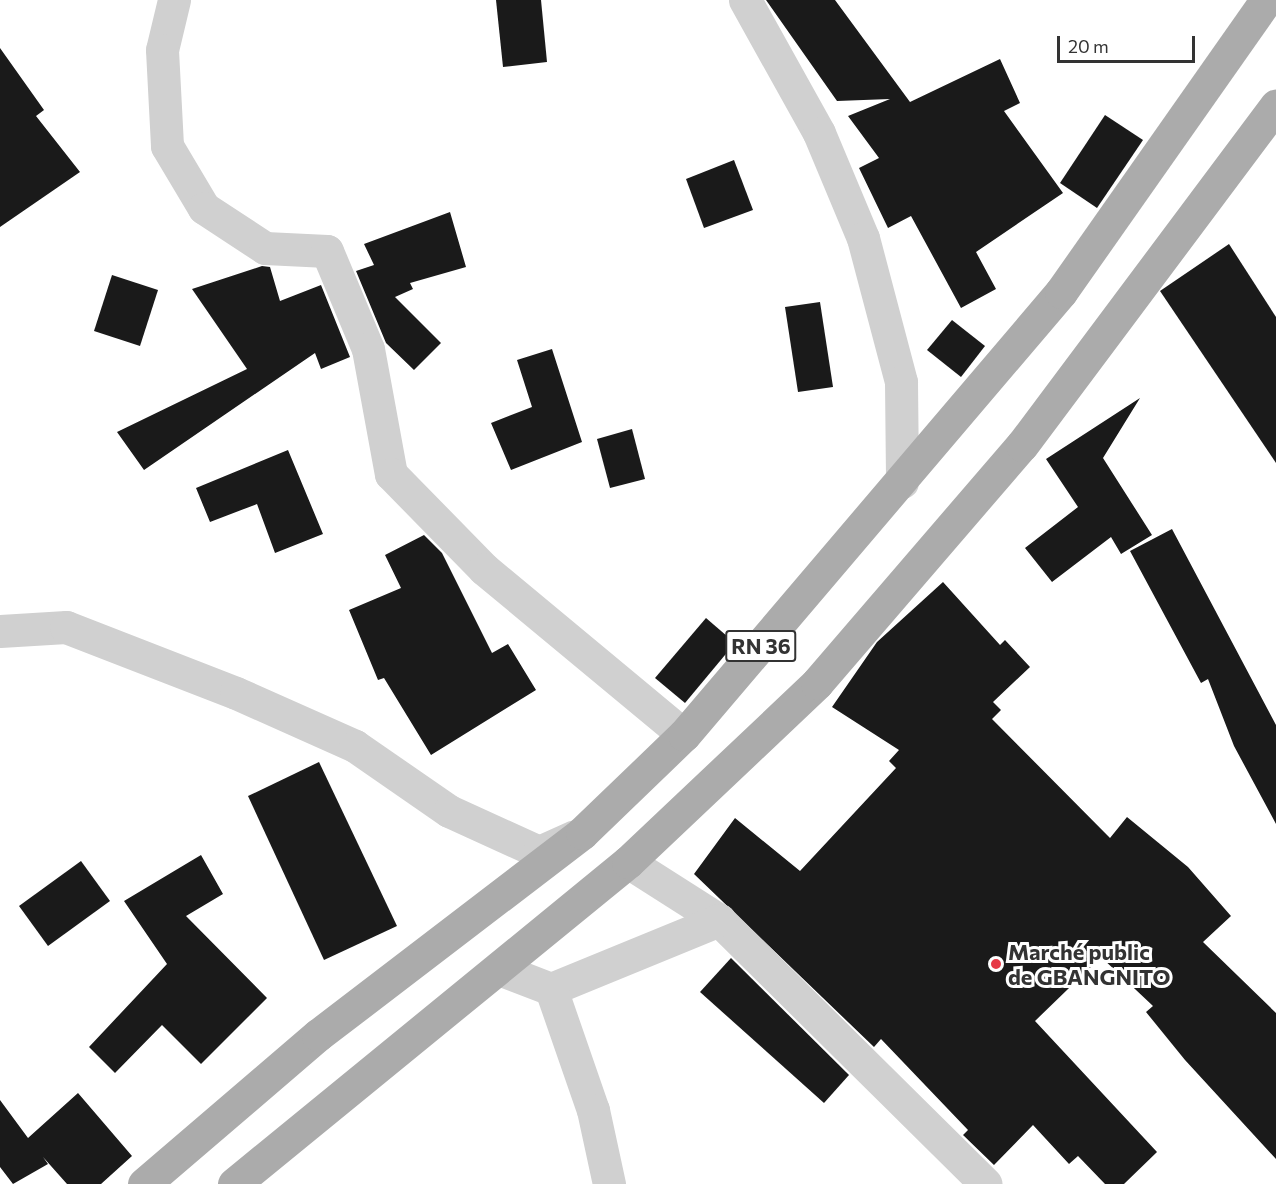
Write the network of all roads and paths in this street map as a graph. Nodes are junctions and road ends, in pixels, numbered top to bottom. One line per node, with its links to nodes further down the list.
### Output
1 (174, 0): 7 (street)
2 (745, 0): 5 (street)
3 (1266, 0): 5 (main road, RN 36)
4 (1276, 105): 9 (main road, RN 36)
5 (902, 482): 7 (main road, RN 36)
6 (0, 632): 8 (street)
7 (684, 735): 8 (main road, RN 36)
8 (582, 833): 13 (main road, RN 36)
9 (628, 862): 10 (street); 11 (main road, RN 36)
10 (719, 920): 12 (street); 16 (street)
11 (499, 969): 12 (street); 14 (main road, RN 36)
12 (551, 989): 15 (street)
13 (144, 1184)
14 (234, 1184)
15 (609, 1184)
16 (986, 1184)

